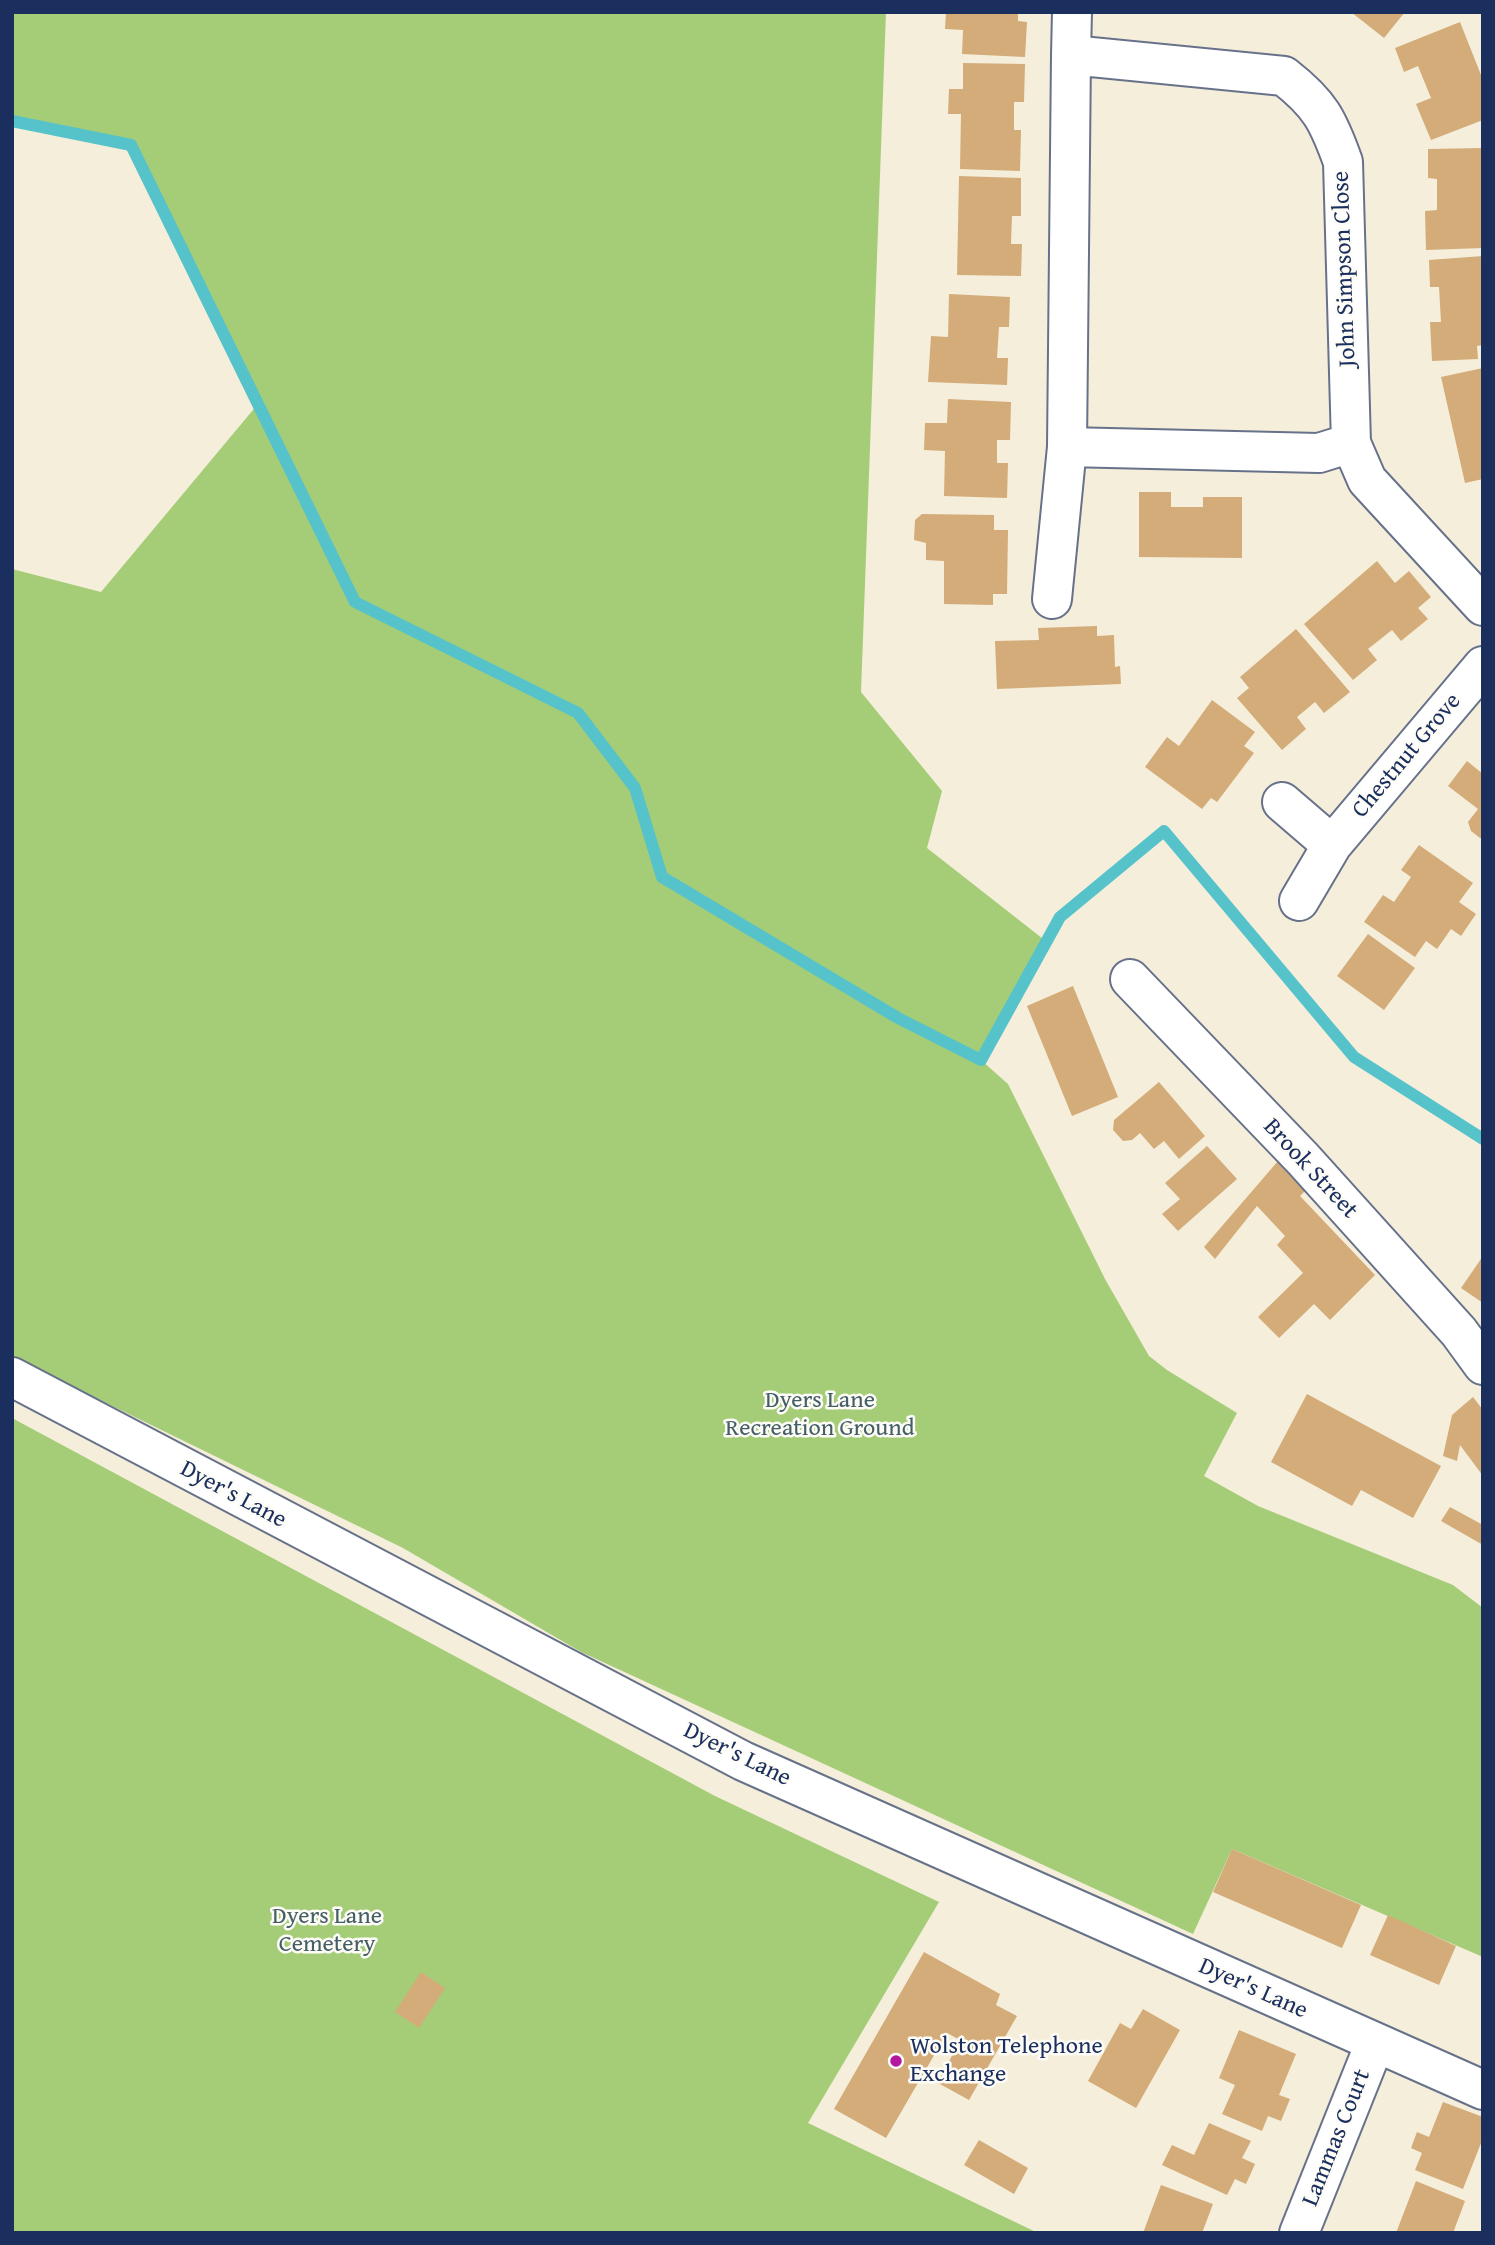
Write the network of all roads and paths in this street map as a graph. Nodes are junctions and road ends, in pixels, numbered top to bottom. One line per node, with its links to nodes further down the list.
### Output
1 (1072, 12): 2 (street)
2 (1071, 55): 3 (street, John Simpson Close); 4 (street)
3 (1351, 443): 4 (street); 6 (street, John Simpson Close)
4 (1067, 447): 5 (street)
5 (1052, 599)
6 (1483, 606)
7 (1483, 666): 9 (street, Chestnut Grove)
8 (1282, 802): 9 (street)
9 (1332, 845): 10 (street, Chestnut Grove)
10 (1299, 901)
11 (1130, 979): 12 (street, Brook Street)
12 (1483, 1365)
13 (12, 1377): 14 (street, Dyer's Lane)
14 (1375, 2043): 15 (street, Dyer's Lane); 16 (street, Lammas Court)
15 (1483, 2090)
16 (1299, 2233)

